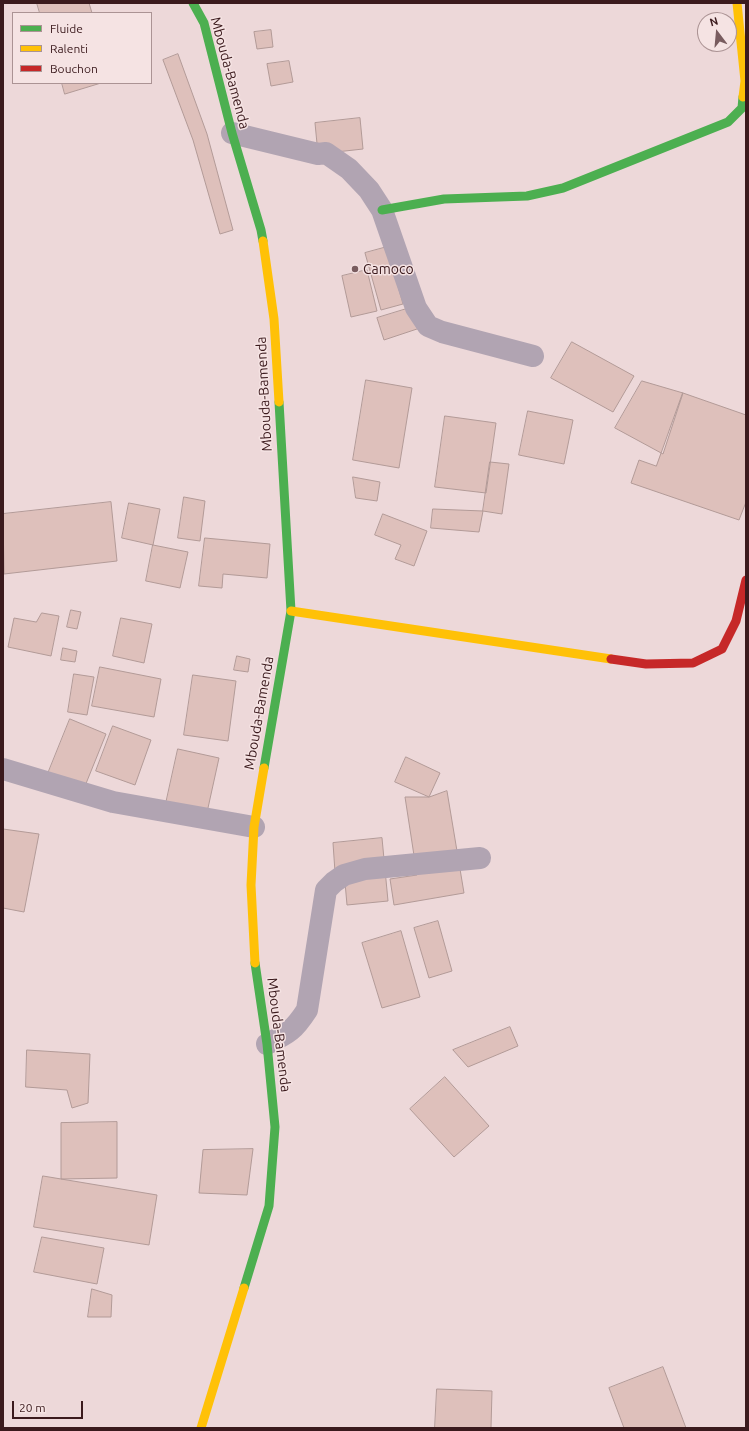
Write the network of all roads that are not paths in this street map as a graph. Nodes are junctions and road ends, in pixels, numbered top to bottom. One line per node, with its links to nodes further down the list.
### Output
1 (193, 3): 3 (main road, Mbouda-Bamenda)
2 (737, 3): 4 (main road)
3 (232, 133): 4 (street); 7 (main road, Mbouda-Bamenda)
4 (382, 210): 5 (street)
5 (533, 356)
6 (746, 580): 7 (main road)
7 (291, 611): 9 (main road, Mbouda-Bamenda)
8 (3, 769): 9 (street)
9 (254, 827): 11 (main road, Mbouda-Bamenda)
10 (480, 858): 11 (street)
11 (267, 1044): 12 (main road, Mbouda-Bamenda)
12 (201, 1428)

